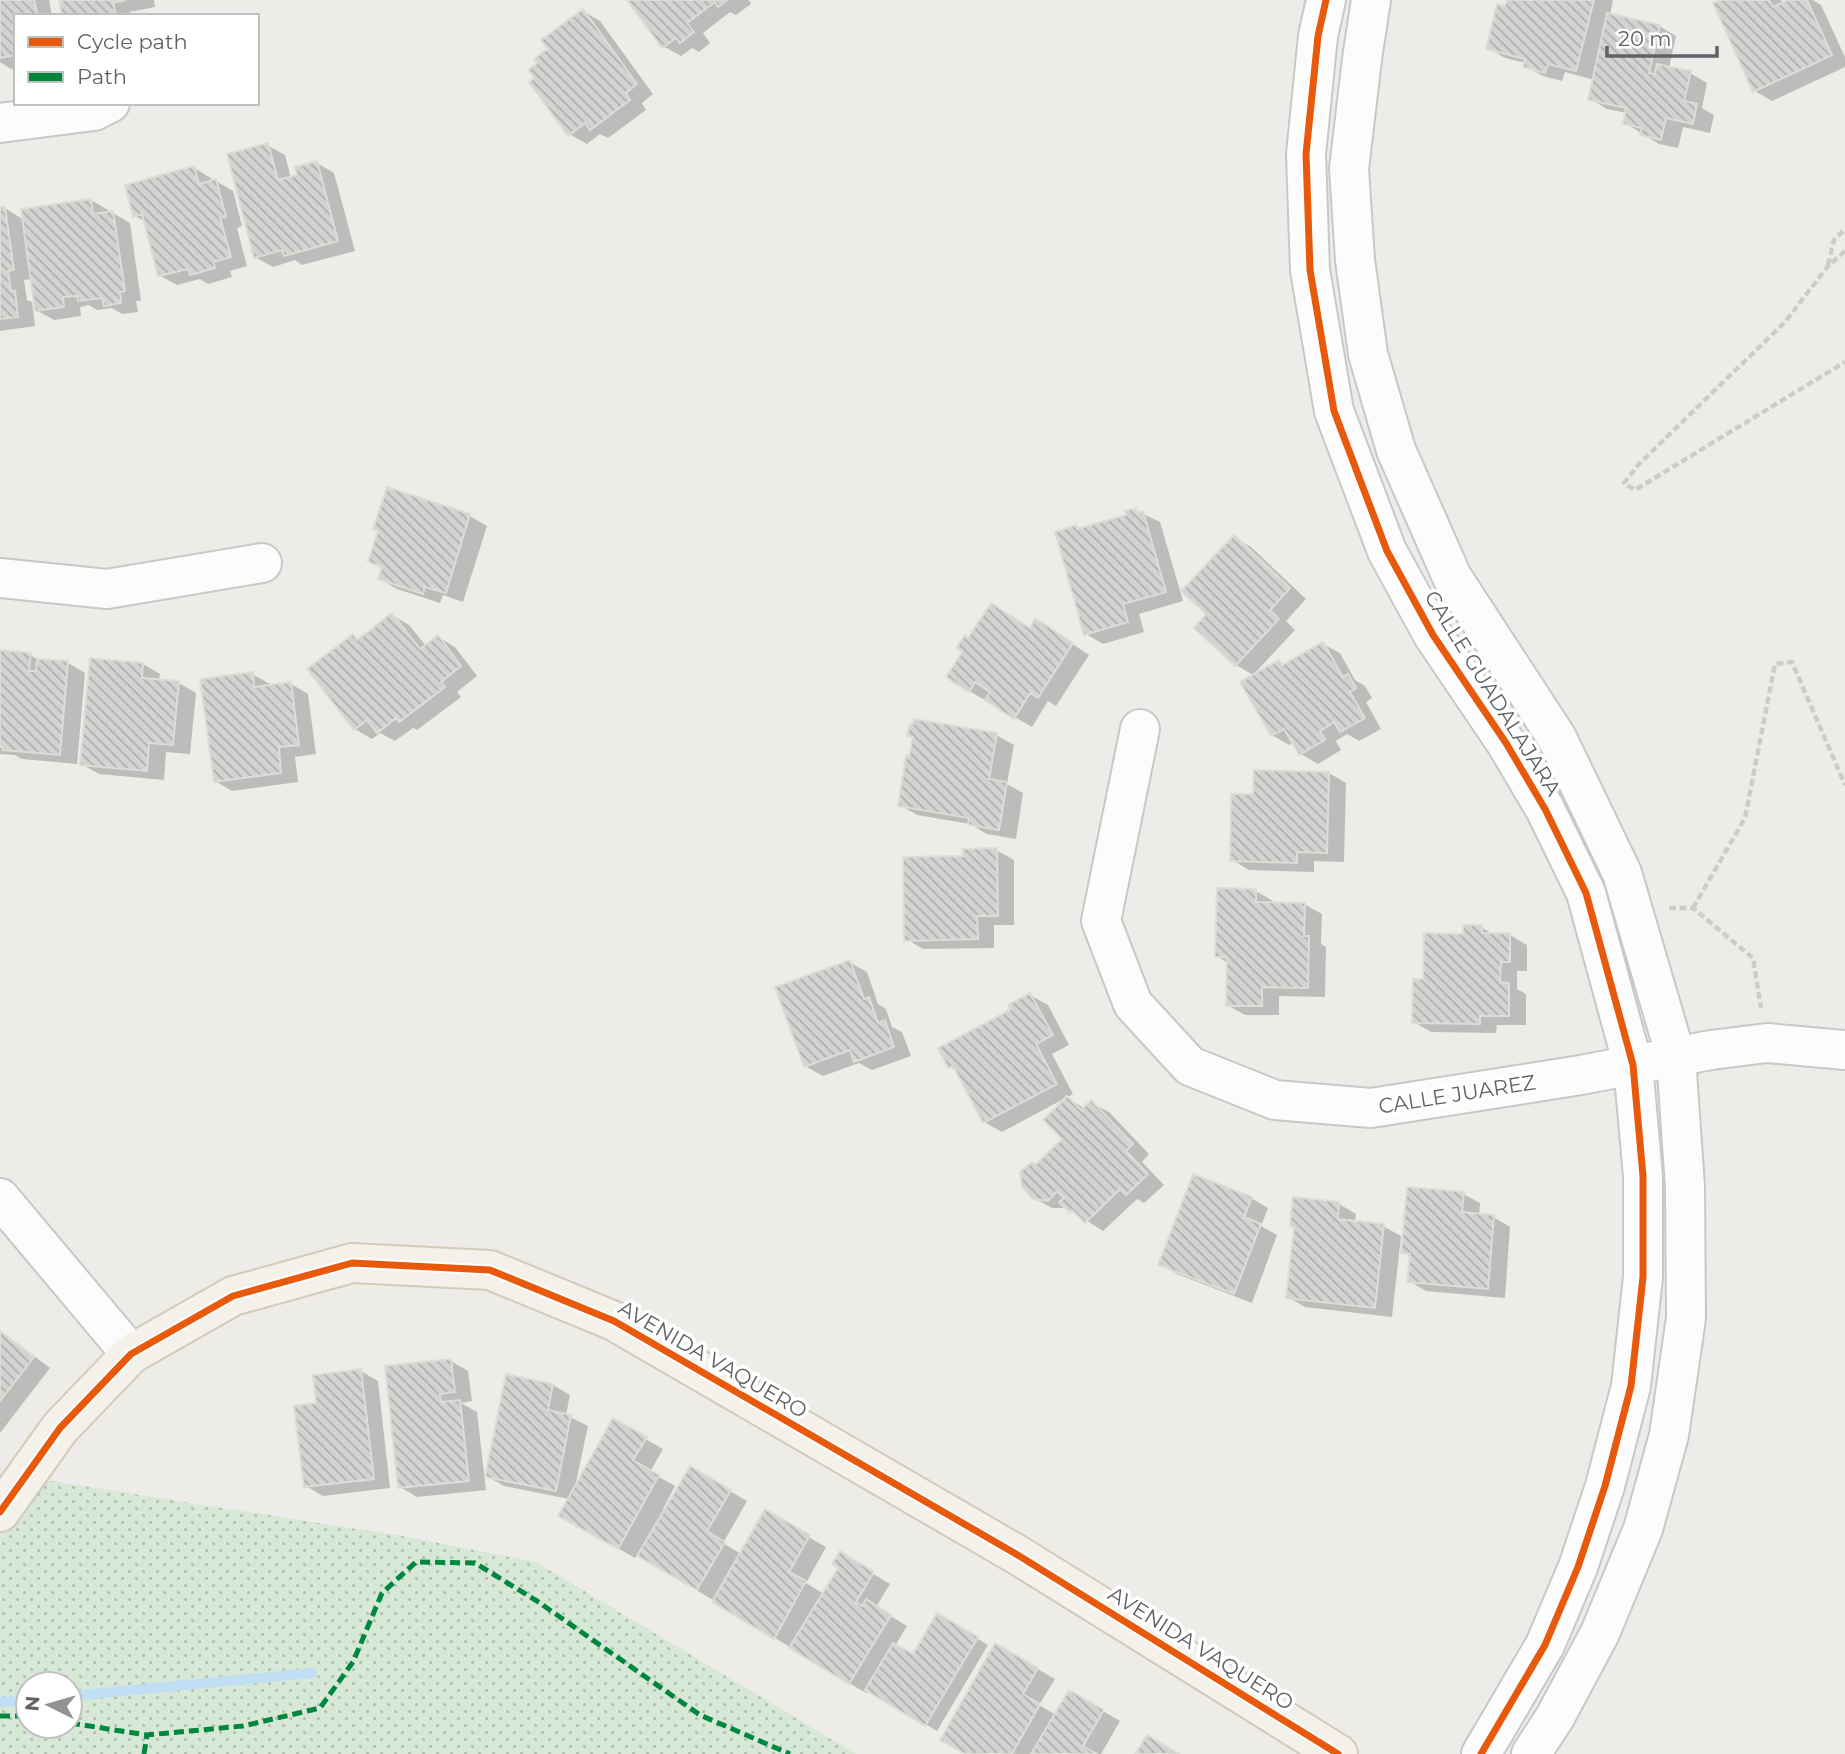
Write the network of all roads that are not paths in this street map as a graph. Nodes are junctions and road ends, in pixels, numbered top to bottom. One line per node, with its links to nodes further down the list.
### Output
1 (1326, 0): 10 (street, CALLE GUADALAJARA)
2 (1371, 0): 9 (street, CALLE GUADALAJARA)
3 (106, 105): 4 (street)
4 (0, 123)
5 (262, 563): 6 (street)
6 (0, 578)
7 (1140, 729): 10 (street, CALLE JUAREZ)
8 (1845, 1050): 9 (street, CALLE JUAREZ)
9 (1676, 1057): 10 (street, CALLE JUAREZ); 16 (street, CALLE GUADALAJARA)
10 (1633, 1065): 15 (street, CALLE GUADALAJARA)
11 (0, 1198): 12 (street)
12 (131, 1354): 13 (main road, AVENIDA VAQUERO); 14 (main road, AVENIDA VAQUERO)
13 (0, 1512)
14 (1338, 1754)
15 (1481, 1754)
16 (1531, 1754)

